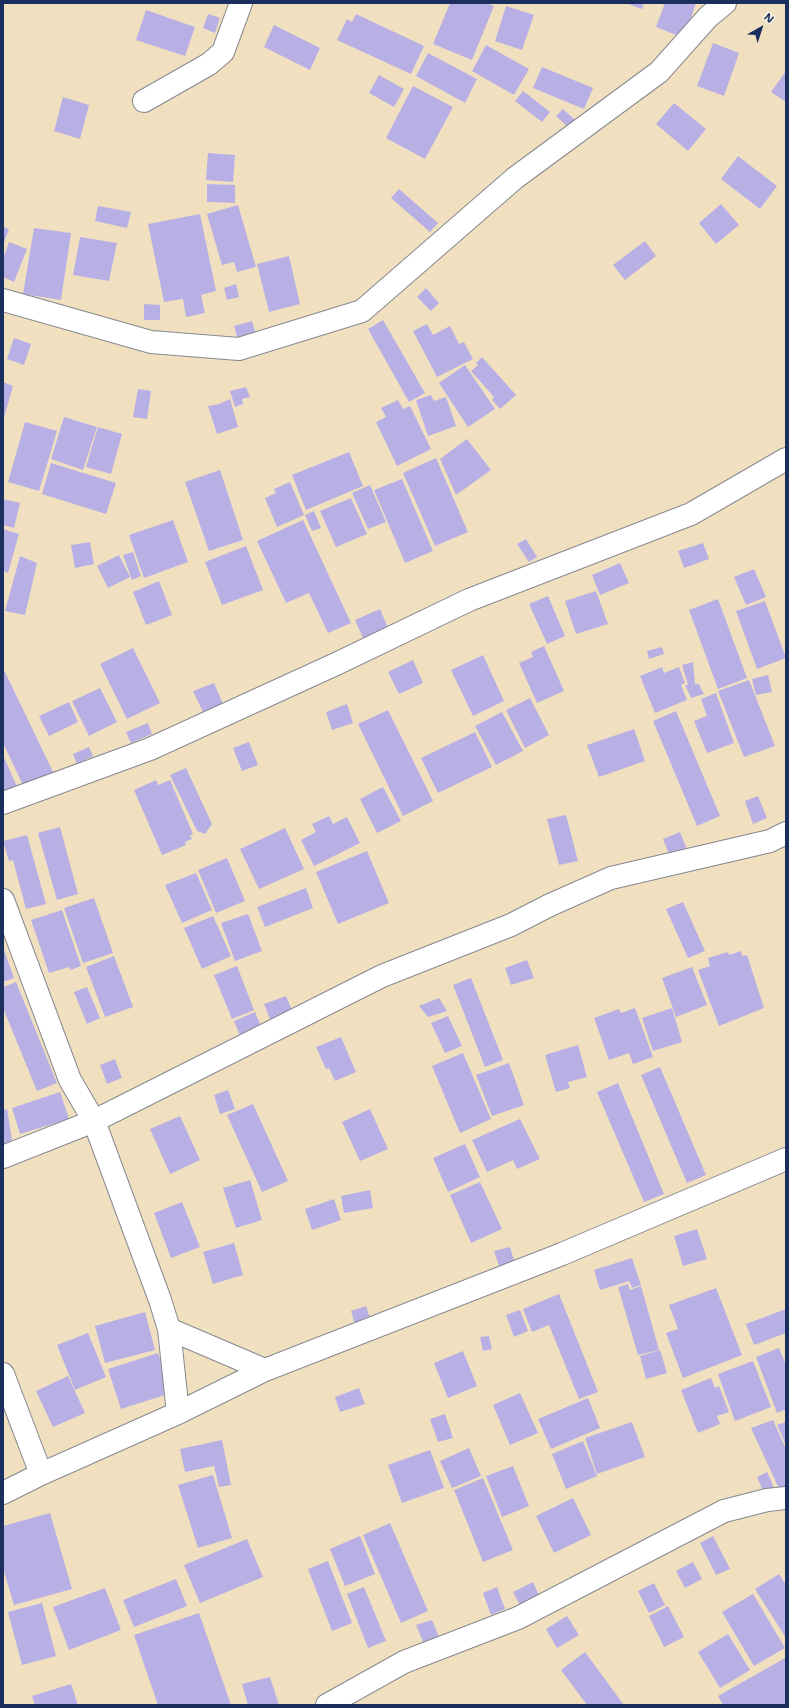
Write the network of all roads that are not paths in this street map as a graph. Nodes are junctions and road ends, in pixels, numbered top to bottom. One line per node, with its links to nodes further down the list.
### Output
1 (241, 3): 3 (street)
2 (725, 3): 4 (street)
3 (144, 101)
4 (3, 300)
5 (786, 459): 6 (street)
6 (3, 803)
7 (786, 833): 9 (street)
8 (3, 900): 9 (street)
9 (94, 1121): 10 (street); 12 (street)
10 (3, 1157)
11 (786, 1159): 13 (street)
12 (169, 1329): 13 (street); 15 (street)
13 (265, 1370): 15 (street)
14 (3, 1374): 16 (street)
15 (178, 1413): 16 (street)
16 (41, 1474): 17 (street)
17 (3, 1493)
18 (786, 1498): 19 (street)
19 (327, 1705)

